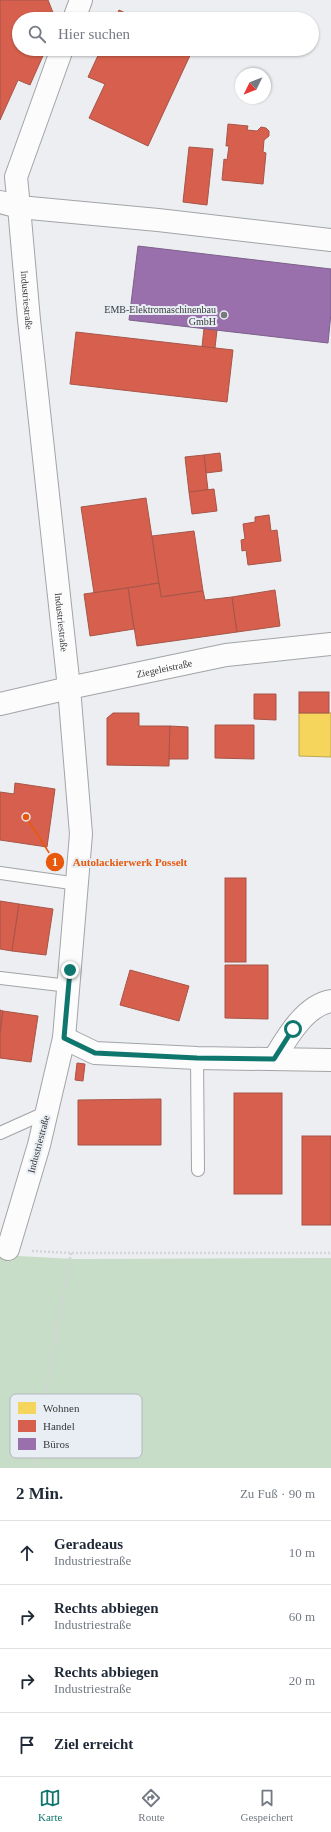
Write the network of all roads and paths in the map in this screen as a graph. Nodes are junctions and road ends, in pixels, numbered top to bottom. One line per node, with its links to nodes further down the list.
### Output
1 (81, 0): 2 (street)
2 (77, 12)
3 (59, 56): 4 (street, Industriestraße)
4 (10, 205): 5 (street); 7 (street, Industriestraße)
5 (331, 240)
6 (331, 644): 7 (street, Ziegeleistraße)
7 (69, 688): 8 (street, Ziegeleistraße); 10 (street, Industriestraße)
8 (0, 704)
9 (0, 873): 10 (lane)
10 (78, 884): 12 (street, Industriestraße)
11 (0, 978): 12 (lane)
12 (69, 986): 14 (street, Industriestraße)
13 (331, 1001): 16 (street)
14 (64, 1038): 15 (street); 18 (street, Industriestraße)
15 (197, 1058): 16 (street); 20 (lane)
16 (274, 1059): 17 (street)
17 (331, 1060)
18 (47, 1112): 19 (lane); 21 (street, Industriestraße)
19 (0, 1133)
20 (198, 1170)
21 (8, 1249): 22 (path)
22 (71, 1253): 23 (path); 24 (path)
23 (331, 1253)
24 (46, 1394)
25 (36, 1458): 26 (path)
26 (35, 1468)

